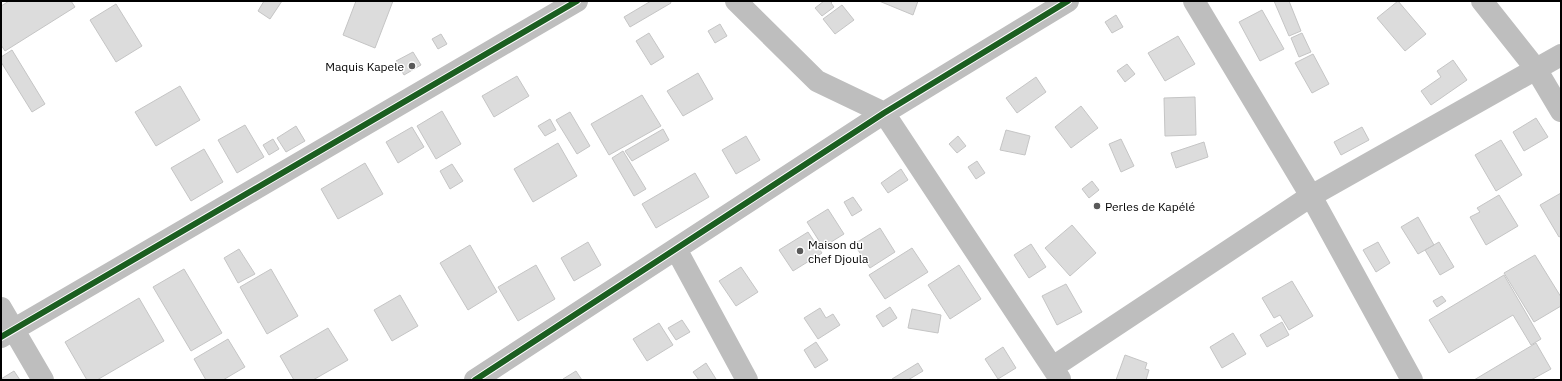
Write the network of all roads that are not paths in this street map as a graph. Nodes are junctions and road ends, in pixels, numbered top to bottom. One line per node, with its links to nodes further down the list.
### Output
1 (577, 1): 13 (street)
2 (736, 1): 9 (street)
3 (1068, 1): 9 (street)
4 (1194, 1): 10 (street)
5 (1482, 1): 7 (street)
6 (1561, 55): 7 (street)
7 (1536, 69): 8 (street); 10 (street)
8 (1561, 111)
9 (884, 113): 11 (street); 14 (street)
10 (1311, 196): 14 (street); 18 (street)
11 (676, 250): 16 (street); 17 (street)
12 (1, 308): 13 (street)
13 (8, 334): 15 (street)
14 (1057, 373)
15 (43, 380)
16 (475, 380)
17 (747, 380)
18 (1412, 380)

